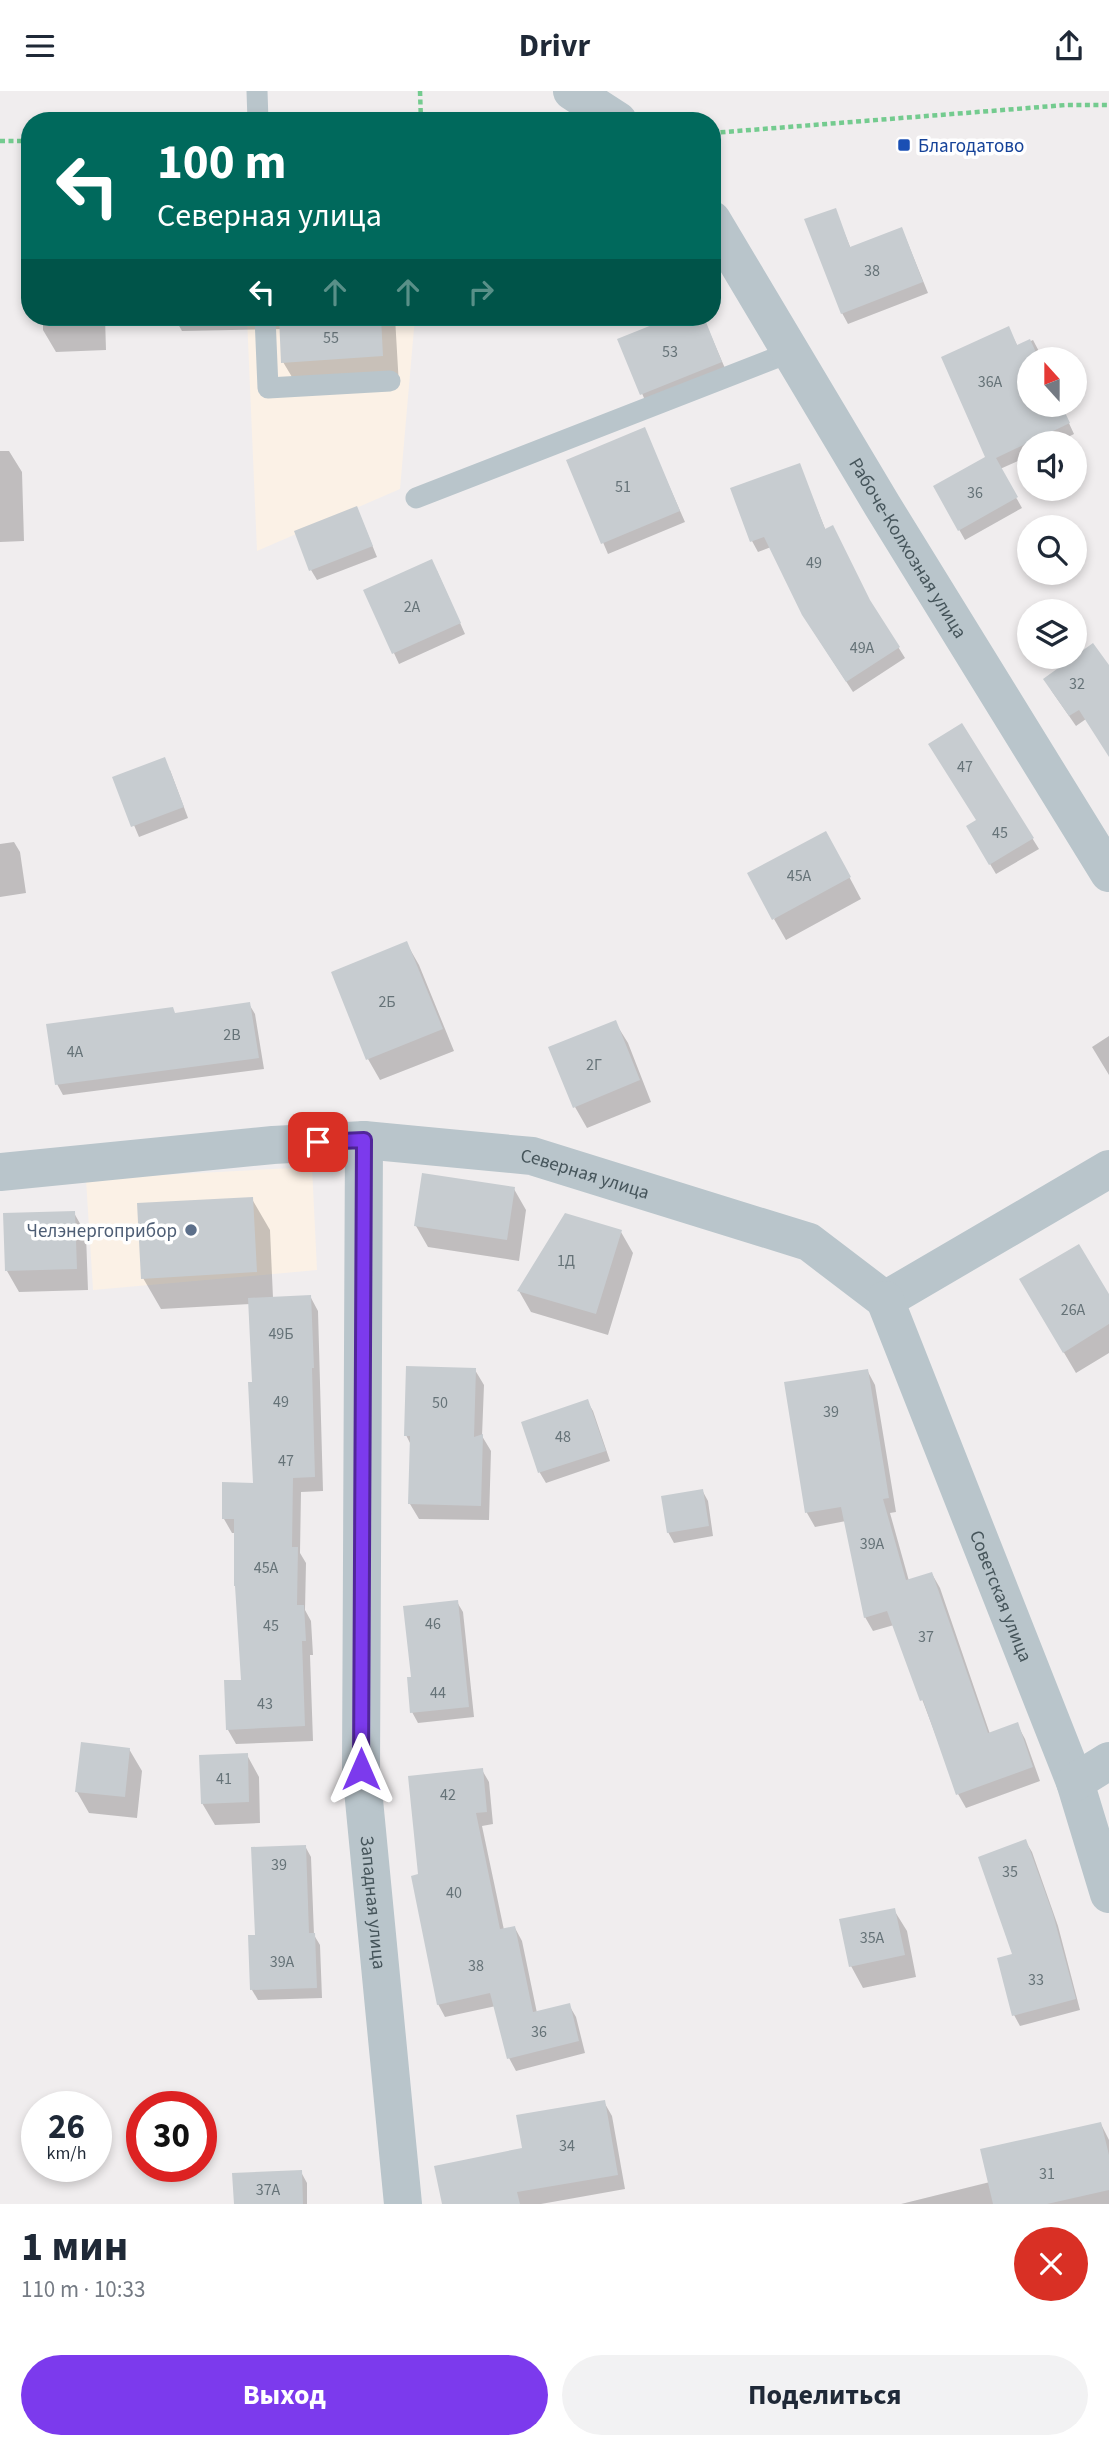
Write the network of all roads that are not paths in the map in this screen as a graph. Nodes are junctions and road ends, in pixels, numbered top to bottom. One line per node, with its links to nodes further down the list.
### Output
1 (257, 91): 3 (lane)
2 (572, 91): 4 (street)
3 (258, 112)
4 (604, 112)
5 (721, 235): 7 (street, Рабоче-Колхозная улица)
6 (265, 326): 8 (lane)
7 (792, 352): 9 (lane); 10 (street, Рабоче-Колхозная улица)
8 (390, 381)
9 (416, 498)
10 (1109, 873)
11 (364, 1140): 13 (street, Северная улица); 14 (street, Северная улица); 18 (street, Западная улица)
12 (1109, 1169): 14 (street)
13 (0, 1172)
14 (885, 1300): 16 (street, Советская улица)
15 (1109, 1761): 16 (street)
16 (1075, 1782): 17 (street, Советская улица)
17 (1109, 1894)
18 (403, 2204)

